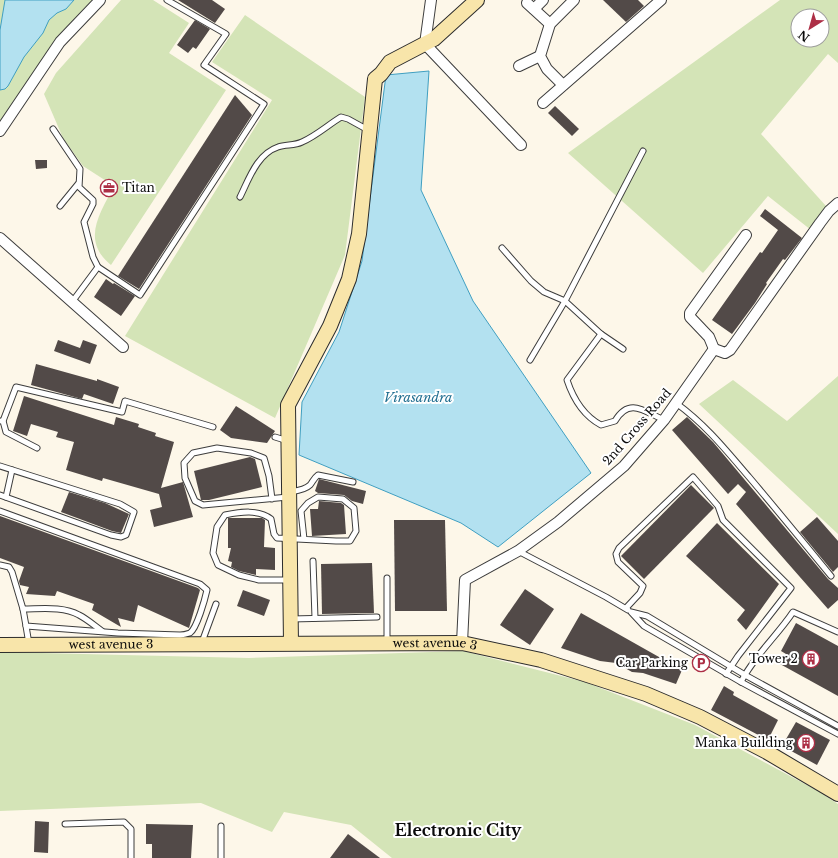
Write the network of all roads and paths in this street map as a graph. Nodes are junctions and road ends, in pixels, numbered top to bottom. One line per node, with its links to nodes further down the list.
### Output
1 (100, 0): 15 (street)
2 (167, 0): 26 (lane)
3 (431, 0): 9 (street)
4 (477, 0): 9 (street)
5 (543, 0): 8 (street)
6 (574, 0): 8 (street)
7 (660, 0): 12 (street)
8 (550, 24): 10 (street)
9 (425, 44): 16 (street); 17 (street)
10 (540, 56): 11 (street); 12 (street)
11 (519, 66)
12 (563, 85): 13 (street)
13 (543, 103)
14 (53, 129): 19 (lane)
15 (0, 131)
16 (370, 131): 20 (lane); 39 (street)
17 (521, 145)
18 (643, 151): 27 (lane)
19 (78, 184): 22 (lane); 26 (lane)
20 (240, 196)
21 (838, 203): 32 (street)
22 (60, 206)
23 (746, 235): 32 (street)
24 (0, 238): 28 (street)
25 (502, 248): 27 (lane)
26 (98, 267): 28 (lane)
27 (565, 301): 29 (lane); 33 (lane)
28 (72, 302): 30 (street)
29 (601, 334): 31 (lane); 35 (lane)
30 (123, 347)
31 (623, 349)
32 (714, 349): 34 (street, 2nd Cross Road)
33 (530, 360)
34 (676, 403): 35 (street, 2nd Cross Road); 54 (lane)
35 (664, 420): 51 (street, 2nd Cross Road)
36 (2, 421): 37 (lane); 40 (lane)
37 (213, 427)
38 (275, 437): 39 (lane)
39 (289, 442): 45 (street)
40 (37, 448)
41 (0, 466): 42 (lane)
42 (12, 470): 46 (lane); 46 (lane)
43 (353, 482): 45 (lane)
44 (0, 495): 46 (lane)
45 (289, 495): 47 (lane); 49 (street)
46 (6, 497)
47 (272, 499): 47 (lane)
48 (0, 511): 67 (lane)
49 (290, 538): 50 (lane); 56 (street); 56 (lane)
50 (304, 539): 50 (lane)
51 (518, 551): 58 (lane); 70 (street, 2nd Cross Road)
52 (313, 561): 61 (lane)
53 (0, 565): 59 (lane)
54 (832, 576)
55 (387, 578): 69 (lane)
56 (290, 580): 63 (street)
57 (216, 604): 71 (lane)
58 (626, 608): 60 (lane); 74 (lane)
59 (23, 609): 64 (lane); 65 (lane)
60 (631, 612): 74 (lane); 75 (lane)
61 (315, 618): 62 (lane); 63 (lane)
62 (377, 618)
63 (290, 619): 68 (street)
64 (26, 626): 65 (lane); 73 (lane)
65 (103, 632): 67 (lane)
66 (838, 632): 76 (lane)
67 (117, 639): 71 (street, west avenue 3); 73 (street, west avenue 3)
68 (291, 643): 69 (street, west avenue 3); 71 (street, west avenue 3)
69 (387, 643): 70 (street, west avenue 3)
70 (462, 643): 80 (street, west avenue 3)
71 (201, 644)
72 (0, 645): 73 (street, west avenue 3)
73 (29, 645)
74 (730, 666): 75 (lane); 76 (lane)
75 (726, 674): 77 (lane)
76 (745, 674): 77 (lane); 78 (lane)
77 (741, 682): 79 (lane)
78 (838, 726)
79 (838, 734)
80 (838, 794)
81 (65, 824): 83 (lane)
82 (221, 826): 84 (lane)
83 (131, 858)
84 (221, 858)

